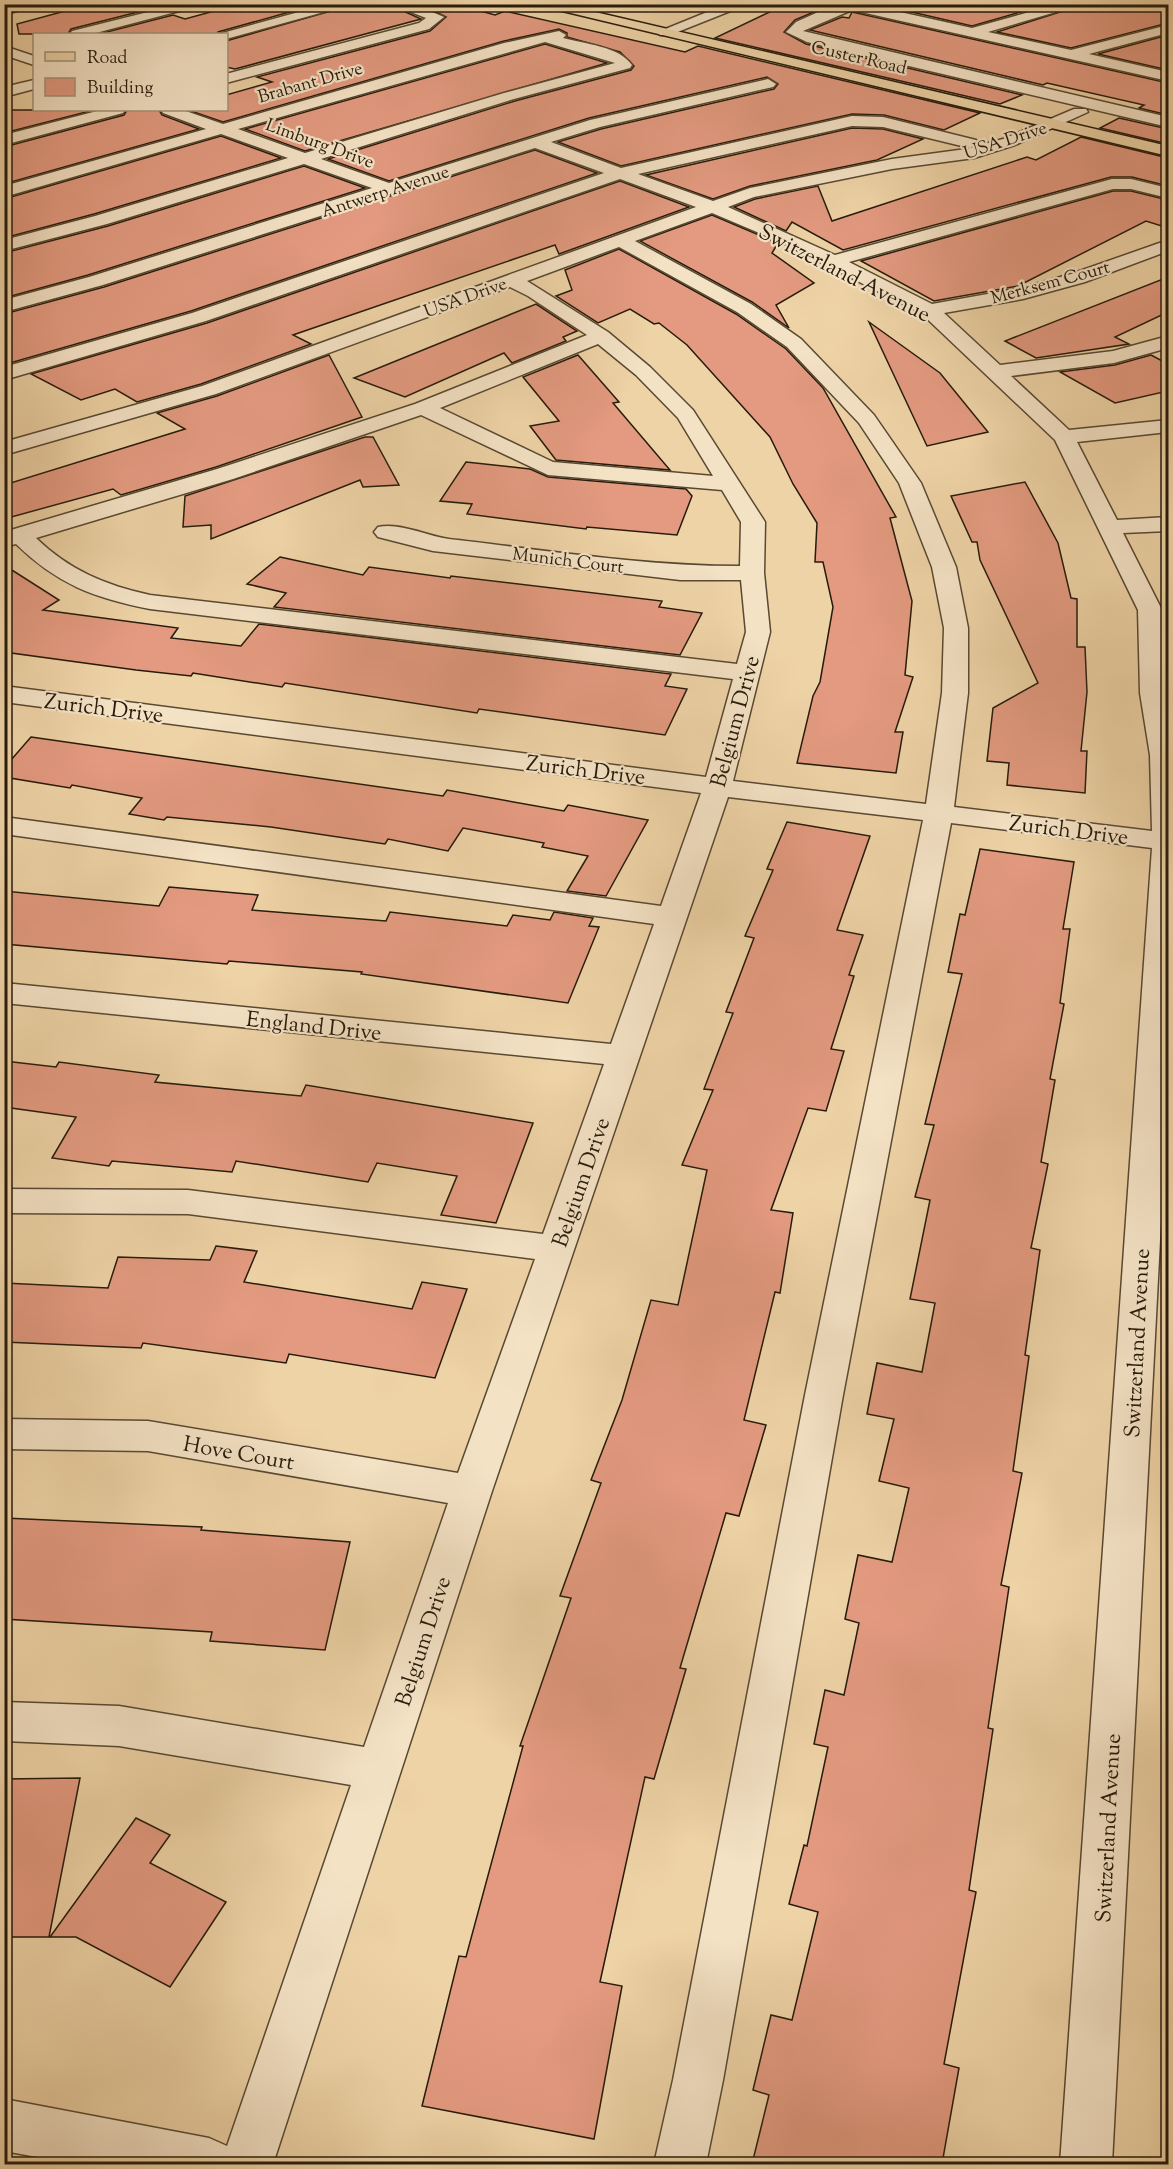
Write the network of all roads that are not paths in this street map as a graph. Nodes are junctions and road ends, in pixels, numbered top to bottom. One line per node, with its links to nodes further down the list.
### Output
1 (32, 4): 10 (street)
2 (199, 4): 18 (street)
3 (346, 4): 19 (street)
4 (397, 4): 26 (street)
5 (540, 4): 16 (main road, Custer Road)
6 (741, 4): 13 (street)
7 (901, 4): 11 (street)
8 (1076, 4): 17 (street)
9 (846, 5): 11 (street); 35 (street)
10 (4, 11)
11 (878, 12): 17 (street)
12 (670, 16): 13 (main road)
13 (693, 21): 14 (main road); 16 (street)
14 (716, 27)
15 (1168, 29): 23 (street)
16 (665, 32): 34 (main road, Custer Road)
17 (974, 32): 23 (street)
18 (81, 33)
19 (228, 34)
20 (786, 43): 33 (main road, Custer Road)
21 (33, 45): 22 (street)
22 (6, 51): 24 (street)
23 (1071, 54): 25 (street)
24 (33, 61)
25 (1168, 76)
26 (228, 78)
27 (768, 84): 39 (street, Antwerp Avenue)
28 (33, 85): 29 (street)
29 (4, 92)
30 (113, 111): 38 (street)
31 (172, 111): 36 (street, Limburg Drive)
32 (1080, 112): 33 (street, USA Drive); 37 (main road)
33 (1055, 115): 34 (main road, Custer Road); 41 (main road, Custer Road); 43 (street, USA Drive)
34 (1030, 117): 40 (street, USA Drive)
35 (1168, 122)
36 (220, 128): 42 (street, Limburg Drive); 42 (street, Brabant Drive); 46 (street, Brabant Drive)
37 (1168, 133)
38 (4, 140)
39 (535, 142): 44 (street, Switzerland Avenue); 45 (street, Antwerp Avenue)
40 (970, 143): 43 (street, USA Drive); 44 (street)
41 (1168, 151)
42 (304, 159): 45 (street, Limburg Drive); 51 (street)
43 (929, 159): 48 (street, USA Drive)
44 (620, 173): 48 (street, Switzerland Avenue); 59 (street)
45 (390, 189): 54 (street, Antwerp Avenue)
46 (4, 192)
47 (1168, 193): 52 (street)
48 (711, 206): 49 (street, USA Drive); 52 (street, Switzerland Avenue)
49 (619, 240): 53 (street, USA Drive); 75 (street)
50 (1168, 245): 55 (street, Merksem Court)
51 (4, 246)
52 (834, 261): 55 (street, Switzerland Avenue)
53 (510, 280): 56 (street, Belgium Drive); 63 (street, USA Drive)
54 (4, 306)
55 (929, 310): 58 (street, Switzerland Avenue)
56 (601, 336): 60 (street); 64 (street, Belgium Drive)
57 (1168, 342): 58 (street)
58 (995, 372): 62 (street, Switzerland Avenue)
59 (4, 374)
60 (422, 408): 64 (street); 68 (street)
61 (1168, 426): 62 (street)
62 (1064, 437): 66 (street, Switzerland Avenue)
63 (4, 448)
64 (730, 484): 69 (street, Belgium Drive)
65 (1168, 524): 66 (street)
66 (1110, 527): 70 (street, Switzerland Avenue)
67 (386, 532): 69 (street, Munich Court)
68 (13, 538): 71 (street)
69 (752, 573): 71 (street, Belgium Drive)
70 (1159, 610): 73 (street, Switzerland Avenue)
71 (747, 674): 74 (street, Belgium Drive)
72 (4, 694): 74 (street, Zurich Drive)
73 (1164, 724): 77 (street, Switzerland Avenue)
74 (717, 786): 75 (street, Zurich Drive); 78 (street, Belgium Drive)
75 (939, 813): 77 (street, Zurich Drive); 90 (street)
76 (4, 825): 78 (street)
77 (1168, 841): 91 (street, Switzerland Avenue)
78 (672, 917): 80 (street, Belgium Drive)
79 (4, 993): 80 (street, England Drive)
80 (624, 1056): 82 (street, Belgium Drive)
81 (4, 1201): 82 (street)
82 (557, 1249): 84 (street, Belgium Drive)
83 (4, 1434): 84 (street, Hove Court)
84 (472, 1491): 86 (street, Belgium Drive)
85 (4, 1721): 86 (street)
86 (379, 1770): 89 (street, Belgium Drive)
87 (4, 2125): 88 (street)
88 (209, 2164)
89 (247, 2164)
90 (680, 2164)
91 (1086, 2164)

